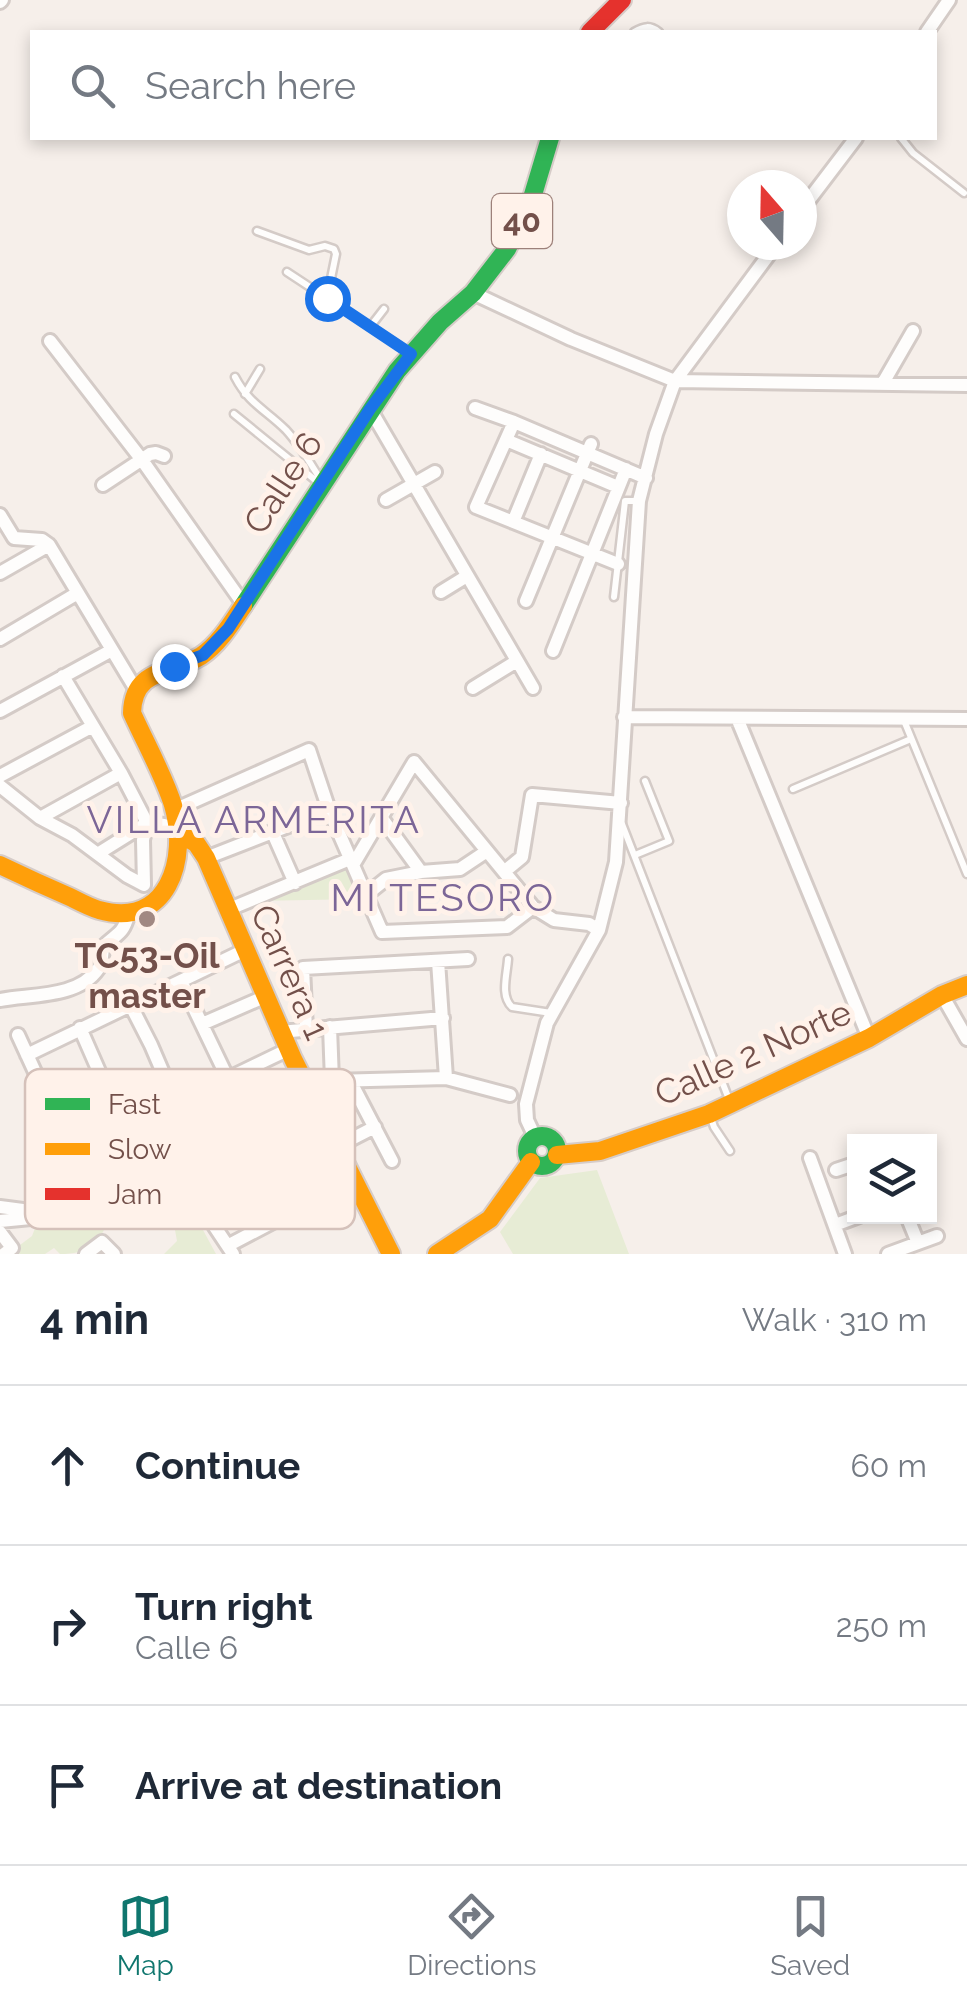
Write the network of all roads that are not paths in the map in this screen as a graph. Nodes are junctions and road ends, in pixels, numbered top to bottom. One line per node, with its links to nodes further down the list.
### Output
1 (622, 0): 3 (street)
2 (948, 0): 4 (street)
3 (592, 30)
4 (929, 30)
5 (549, 140): 13 (street, 40)
6 (854, 140): 8 (street)
7 (903, 140): 9 (lane)
8 (817, 189)
9 (964, 193)
10 (256, 231): 14 (lane)
11 (765, 260): 22 (street)
12 (288, 272): 14 (lane)
13 (473, 293): 19 (street, Calle 6 / 40); 22 (street)
14 (327, 298): 16 (lane)
15 (384, 309): 16 (lane)
16 (370, 327): 19 (lane)
17 (913, 331): 23 (street)
18 (50, 341): 35 (street)
19 (411, 354): 27 (street, Calle 6 / 40)
20 (260, 369): 25 (lane)
21 (235, 377): 25 (lane)
22 (675, 381): 23 (street); 39 (street)
23 (883, 383): 24 (street)
24 (967, 385)
25 (244, 395): 41 (lane)
26 (475, 408): 29 (street)
27 (370, 409): 41 (street, Calle 6 / 40); 42 (street)
28 (234, 414): 41 (lane)
29 (514, 422): 30 (street); 31 (street)
30 (552, 438): 32 (street); 33 (street)
31 (506, 440): 33 (street); 47 (street)
32 (589, 449): 36 (street); 37 (street)
33 (543, 455): 37 (street); 47 (street)
34 (164, 456): 35 (street)
35 (142, 460): 40 (street); 58 (street)
36 (626, 469): 39 (street); 43 (street)
37 (580, 471): 43 (street); 48 (street)
38 (435, 472): 42 (street)
39 (646, 478): 45 (street)
40 (103, 484)
41 (322, 484): 58 (street, Calle 6 / 40)
42 (414, 484): 44 (street); 53 (street)
43 (618, 488): 50 (street)
44 (386, 500)
45 (638, 501): 51 (lane); 68 (street)
46 (0, 515): 49 (street)
47 (514, 522): 48 (street)
48 (552, 538): 50 (street); 57 (street)
49 (48, 545): 52 (street); 55 (street)
50 (591, 554): 51 (street); 61 (street)
51 (618, 564): 56 (lane)
52 (0, 572)
53 (467, 576): 54 (street); 62 (street)
54 (441, 592)
55 (76, 594): 59 (street); 60 (street)
56 (614, 597)
57 (526, 601)
58 (244, 605): 64 (street, Calle 6 / 40)
59 (0, 640)
60 (112, 650): 63 (street); 64 (street)
61 (553, 652)
62 (517, 662): 65 (street); 66 (street)
63 (64, 676): 67 (street); 72 (street)
64 (135, 688): 80 (street)
65 (473, 688)
66 (533, 688)
67 (0, 711)
68 (624, 716): 70 (street); 79 (street)
69 (903, 717): 70 (street); 71 (street); 73 (lane)
70 (738, 718): 120 (street)
71 (967, 718)
72 (93, 726): 74 (street); 75 (street)
73 (912, 739): 78 (lane); 96 (lane)
74 (121, 773): 83 (street); 85 (street)
75 (0, 776)
76 (645, 781): 90 (lane)
77 (0, 786): 83 (street)
78 (793, 789)
79 (621, 803): 84 (street); 94 (street)
80 (173, 808): 81 (street); 86 (street)
81 (329, 810): 87 (street); 92 (street)
82 (381, 817): 88 (street); 92 (street); 95 (street)
83 (40, 818): 89 (street)
84 (620, 819): 90 (lane); 102 (street)
85 (147, 822): 86 (street); 89 (street); 89 (street)
86 (176, 832): 91 (street, Carrera 1); 101 (street)
87 (273, 832): 91 (street); 97 (street)
88 (487, 850): 94 (street); 95 (street)
89 (99, 853)
90 (635, 855): 135 (lane)
91 (206, 858): 100 (street, Carrera 1)
92 (352, 862): 97 (street); 98 (street)
93 (0, 865): 101 (street)
94 (505, 871): 99 (street)
95 (421, 872): 98 (street)
96 (967, 874)
97 (295, 883): 100 (street)
98 (366, 895): 99 (street)
99 (534, 907): 102 (street)
100 (227, 910): 103 (street, Carrera 1)
101 (128, 915): 111 (street)
102 (600, 930): 113 (street)
103 (244, 951): 107 (street); 110 (street, Carrera 1)
104 (468, 959): 106 (street)
105 (508, 959): 113 (lane)
106 (438, 961): 114 (street); 118 (street)
107 (182, 980): 112 (street); 115 (street)
108 (967, 984): 109 (street, Calle 2 Norte)
109 (942, 995): 120 (street, Calle 2 Norte); 121 (street)
110 (264, 997): 115 (street); 122 (street, Carrera 1)
111 (0, 1000)
112 (130, 1004): 117 (street); 126 (street)
113 (552, 1013): 139 (street)
114 (443, 1018): 116 (street); 131 (street)
115 (202, 1024): 127 (street)
116 (330, 1027): 118 (street); 130 (street)
117 (80, 1028): 123 (street); 125 (street)
118 (306, 1029): 122 (street)
119 (18, 1035): 123 (street)
120 (870, 1038): 135 (street, Calle 2 Norte)
121 (967, 1040)
122 (283, 1041): 128 (street); 129 (street, Carrera 1)
123 (27, 1055): 124 (street)
124 (33, 1069)
125 (98, 1069)
126 (161, 1069)
127 (222, 1069)
128 (240, 1069)
129 (296, 1069)
130 (332, 1069)
131 (446, 1078): 132 (street); 134 (street)
132 (355, 1080)
133 (356, 1090): 137 (street)
134 (510, 1095)
135 (731, 1104): 136 (street, Calle 2 Norte)
136 (710, 1114): 140 (lane); 141 (street, Calle 2 Norte)
137 (375, 1127): 138 (street); 143 (street)
138 (355, 1137)
139 (535, 1137): 141 (street); 144 (street)
140 (730, 1151)
141 (557, 1155): 144 (street)
142 (810, 1158): 154 (street)
143 (392, 1161)
144 (531, 1162): 165 (street)
145 (847, 1166): 146 (street)
146 (836, 1170)
147 (355, 1188): 164 (street, Carrera 1)
148 (0, 1206): 149 (street)
149 (25, 1210)
150 (25, 1219): 151 (street)
151 (0, 1221)
152 (847, 1221): 154 (street)
153 (911, 1224): 159 (street)
154 (835, 1225): 166 (street)
155 (216, 1229): 160 (street)
156 (268, 1229): 160 (street)
157 (0, 1232): 161 (street)
158 (936, 1236): 159 (street)
159 (918, 1243): 167 (street)
160 (231, 1250)
161 (4, 1254)
162 (86, 1254): 163 (street)
163 (114, 1254)
164 (390, 1254)
165 (438, 1254)
166 (845, 1254)
167 (888, 1254)

